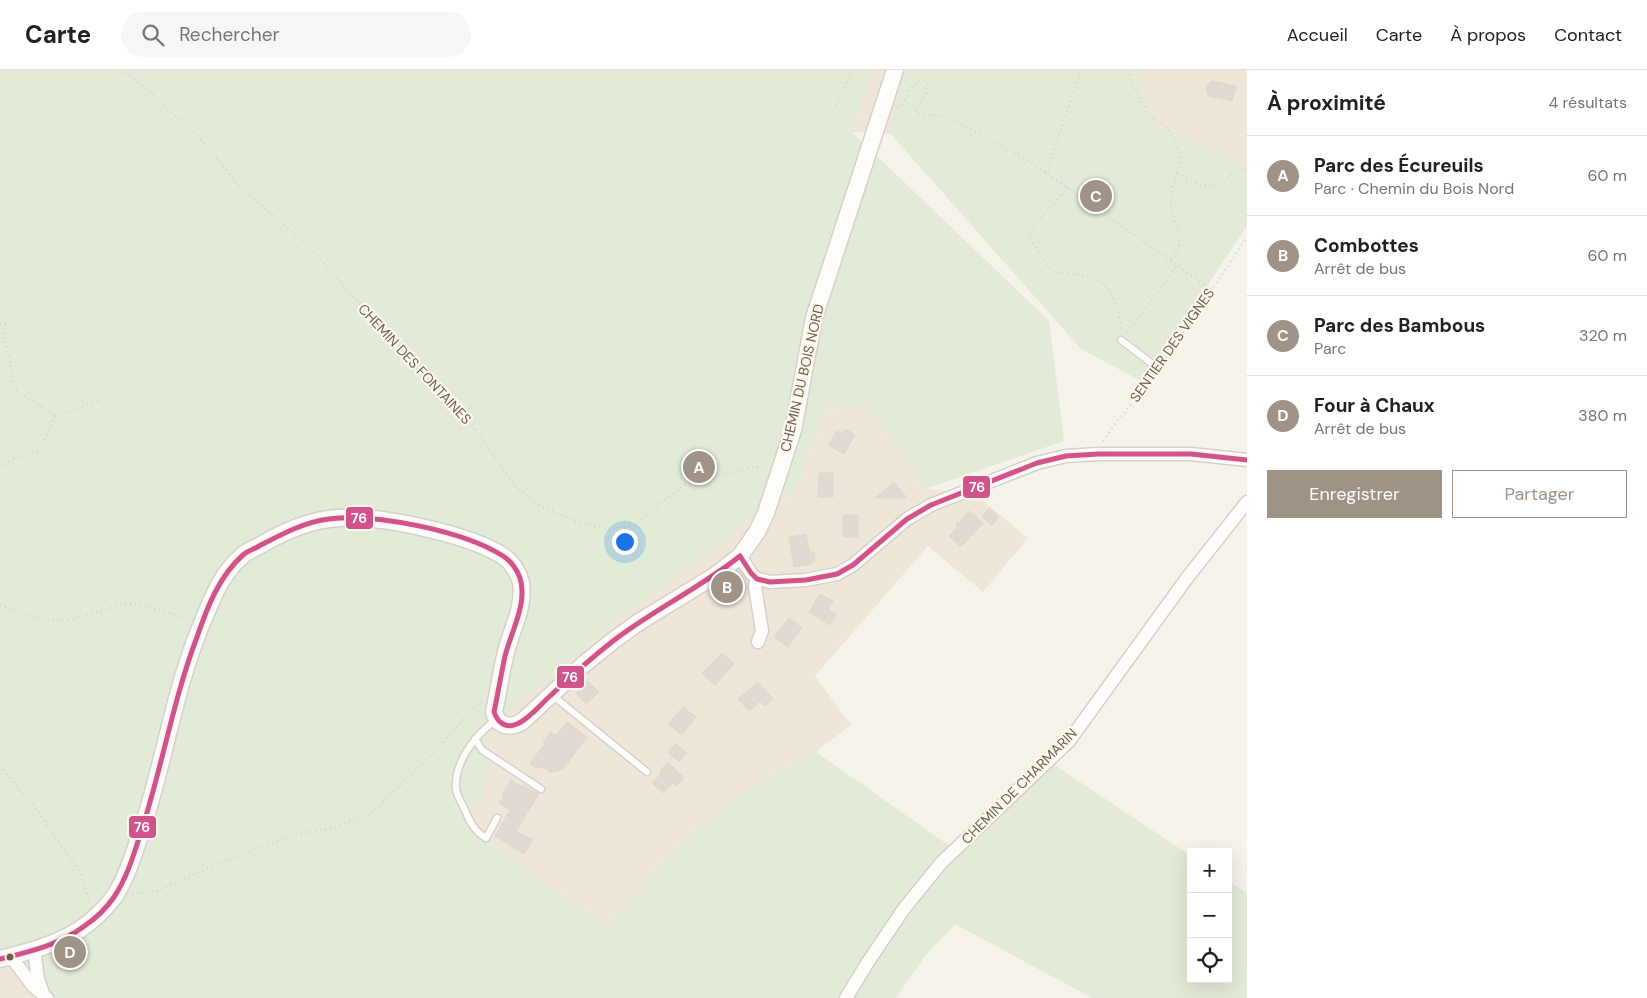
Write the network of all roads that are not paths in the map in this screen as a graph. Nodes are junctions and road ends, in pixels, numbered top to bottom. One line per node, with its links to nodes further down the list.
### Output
1 (895, 70): 6 (street, CHEMIN DU BOIS NORD)
2 (1121, 339): 3 (lane)
3 (1159, 369)
4 (1247, 460): 7 (street)
5 (1247, 502): 18 (street, CHEMIN DE CHARMARIN)
6 (740, 556): 7 (street); 9 (street, CHEMIN DU BOIS NORD)
7 (757, 579): 8 (street)
8 (758, 642)
9 (552, 694): 10 (street, CHEMIN DU BOIS NORD); 12 (lane)
10 (496, 716): 11 (lane); 15 (street)
11 (475, 739): 13 (lane); 14 (lane)
12 (647, 772)
13 (541, 789)
14 (497, 818)
15 (34, 950): 16 (street); 17 (street)
16 (6, 958): 17 (street)
17 (45, 997)
18 (846, 998)

